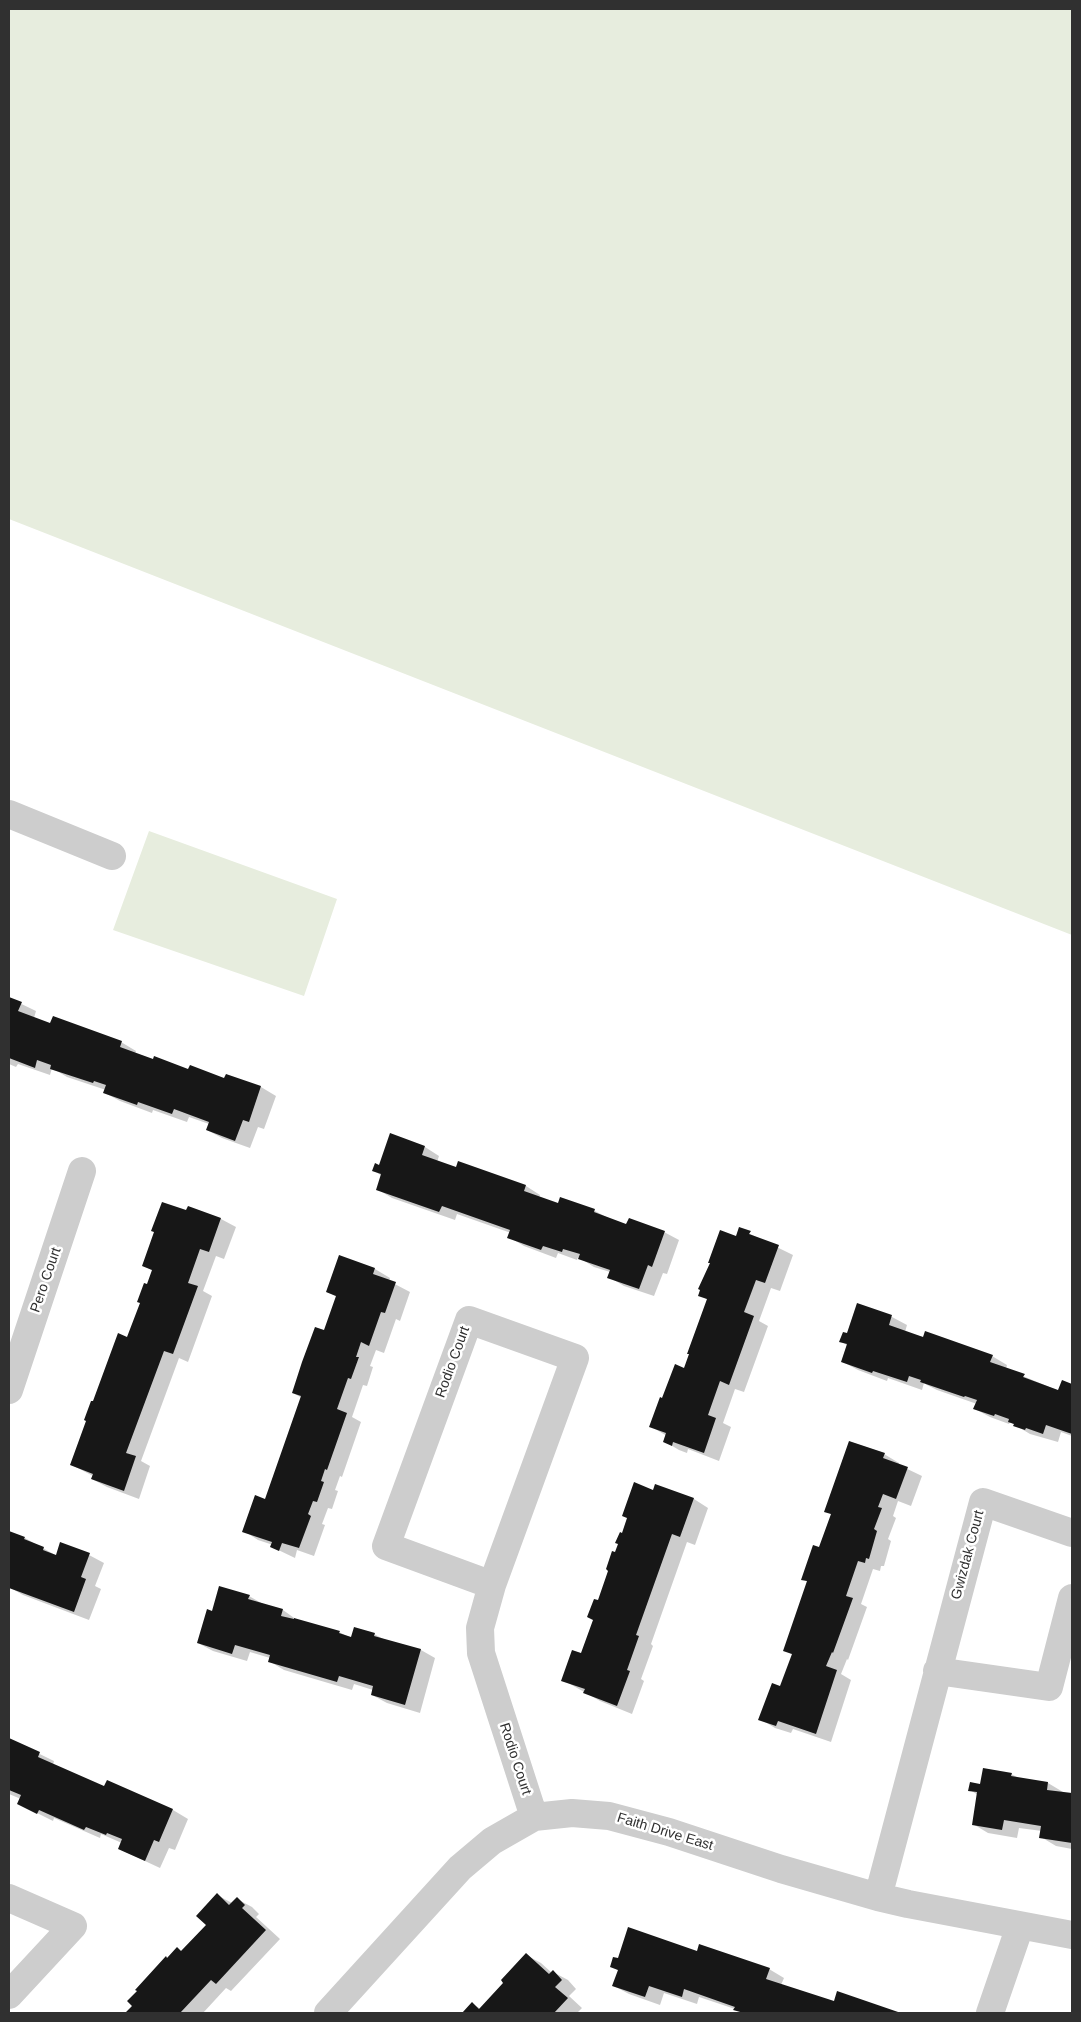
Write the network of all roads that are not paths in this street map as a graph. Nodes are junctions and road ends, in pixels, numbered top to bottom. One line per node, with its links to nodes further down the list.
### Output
1 (9, 814): 2 (street)
2 (112, 856)
3 (82, 1171): 4 (street, Pero Court)
4 (9, 1390)
5 (1072, 1533): 8 (street, Gwizdak Court)
6 (492, 1584): 6 (street, Rodio Court); 9 (street, Rodio Court)
7 (1072, 1598): 8 (street)
8 (937, 1671): 10 (street, Gwizdak Court)
9 (534, 1817): 10 (street, Faith Drive East); 15 (street, Faith Drive East)
10 (878, 1897): 12 (street, Faith Drive East)
11 (9, 1898): 14 (street)
12 (1020, 1926): 13 (street, Faith Drive East); 16 (street)
13 (1072, 1935)
14 (9, 1995)
15 (328, 2013)
16 (990, 2013)

